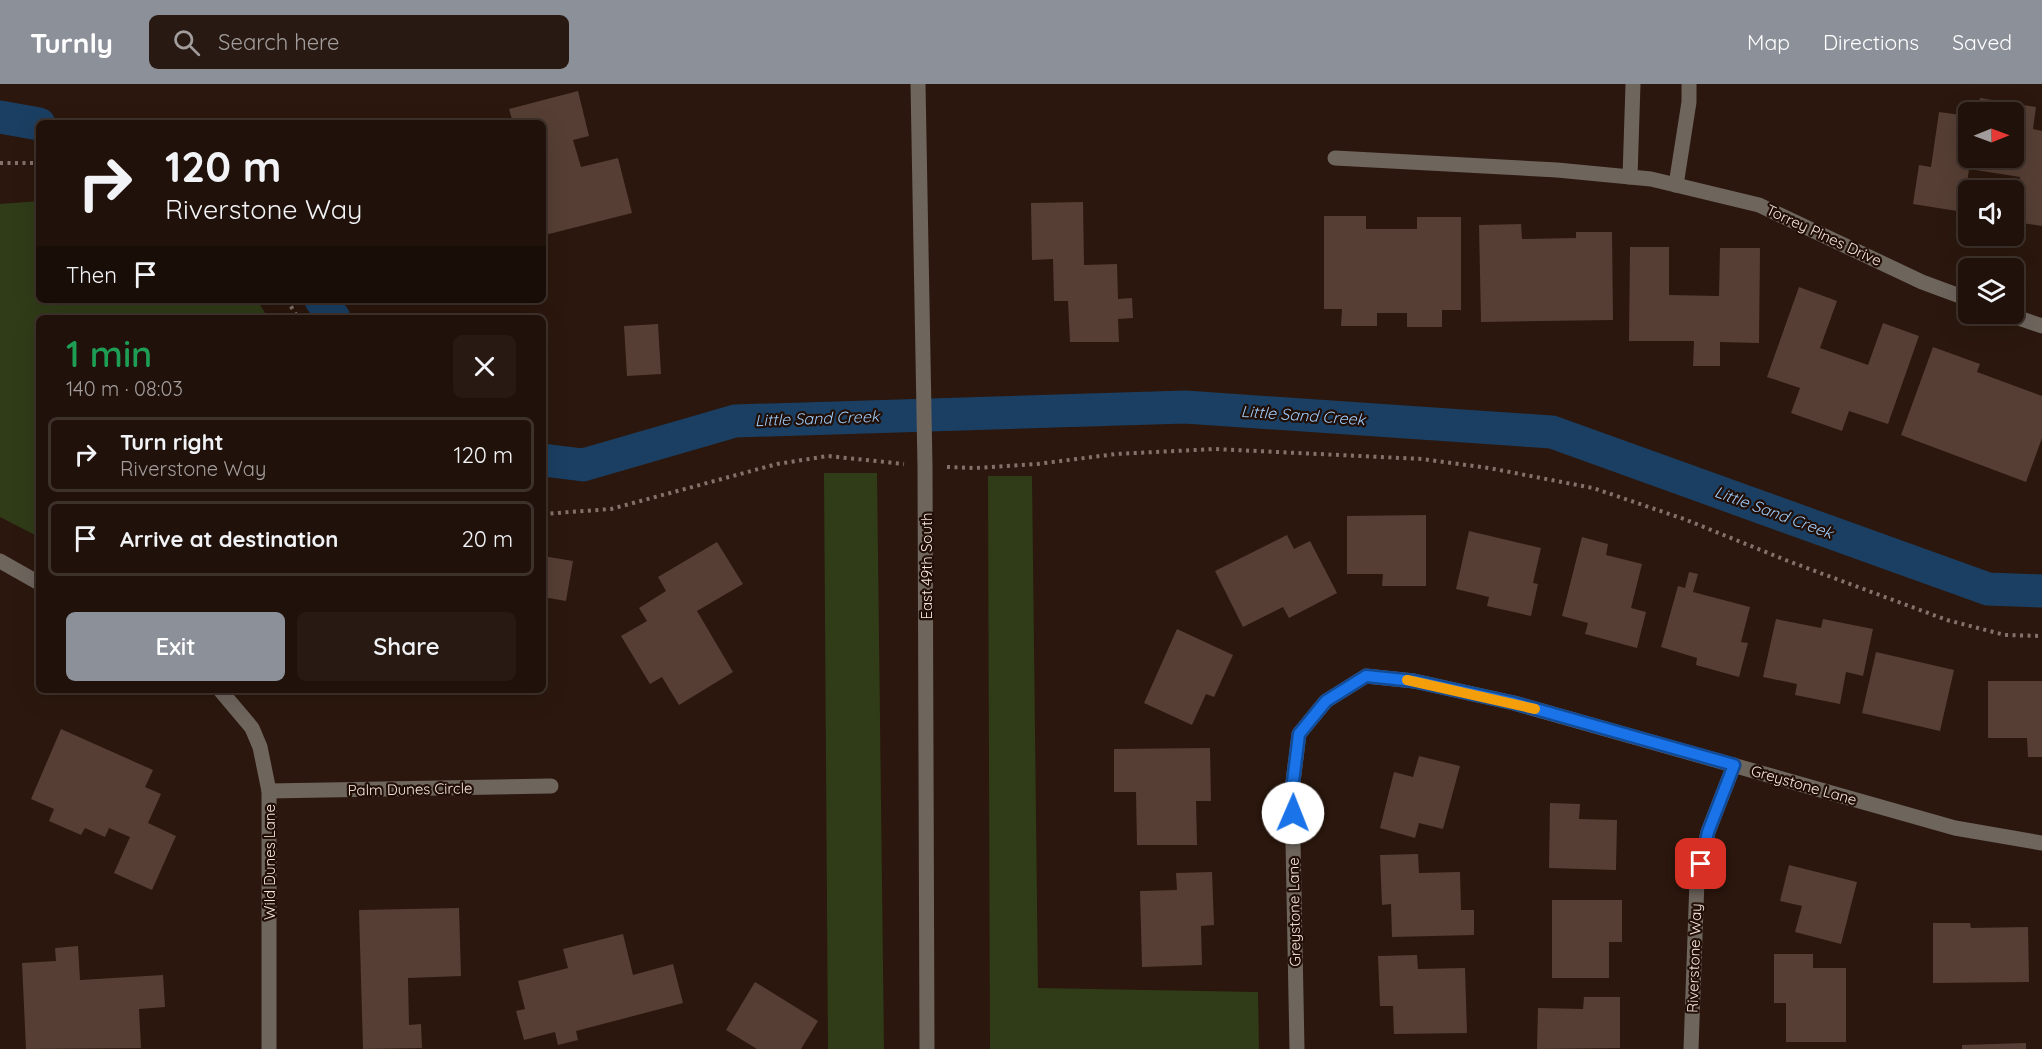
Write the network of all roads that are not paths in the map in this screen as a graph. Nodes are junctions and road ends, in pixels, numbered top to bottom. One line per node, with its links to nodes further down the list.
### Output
1 (918, 84): 18 (street, East 49th South)
2 (1633, 84): 5 (street)
3 (1689, 84): 6 (street)
4 (1335, 158): 5 (street, Torrey Pines Drive)
5 (1630, 177): 6 (street, Torrey Pines Drive)
6 (1676, 184): 7 (street, Torrey Pines Drive)
7 (1958, 295)
8 (2024, 320): 9 (street)
9 (2042, 326)
10 (0, 561): 11 (street)
11 (36, 581)
12 (223, 693): 15 (street, Wild Dunes Lane)
13 (1734, 765): 16 (street, Greystone Lane); 19 (street, Greystone Lane); 20 (street, Riverstone Way)
14 (551, 786): 15 (street, Palm Dunes Circle)
15 (269, 791): 17 (street, Wild Dunes Lane)
16 (2042, 843)
17 (269, 1049)
18 (927, 1049)
19 (1297, 1049)
20 (1691, 1049)

